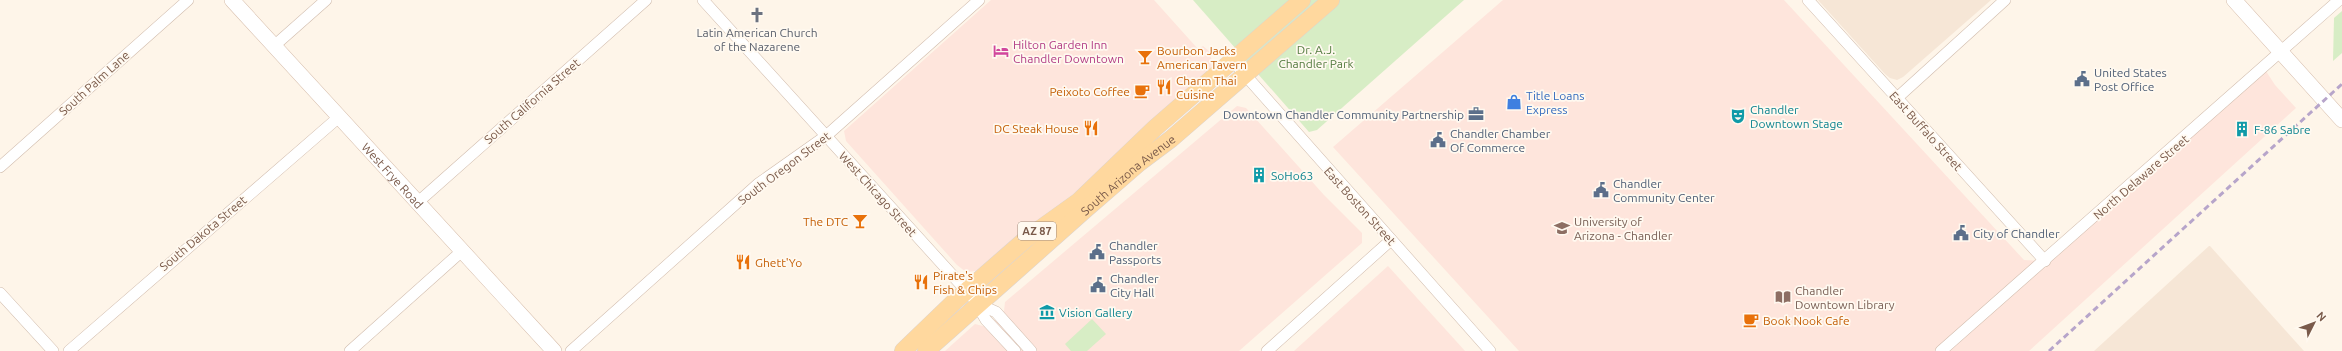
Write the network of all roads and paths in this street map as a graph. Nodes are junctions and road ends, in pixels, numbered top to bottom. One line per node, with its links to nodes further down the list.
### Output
1 (188, 0): 21 (street, South Palm Lane)
2 (232, 0): 13 (street, West Frye Road)
3 (326, 0): 13 (street)
4 (646, 0): 22 (street, South California Street)
5 (703, 0): 20 (street, West Chicago Street)
6 (979, 0): 20 (street, South Oregon Street)
7 (1302, 0): 15 (main road, South Arizona Avenue / AZ 87)
8 (1332, 0): 16 (main road, South Arizona Avenue / AZ 87)
9 (1808, 0): 17 (street, East Buffalo Street)
10 (2005, 0): 17 (street)
11 (2234, 0): 14 (street)
12 (2338, 0): 14 (street, North Delaware Street)
13 (274, 46): 18 (street, West Frye Road)
14 (2281, 53): 19 (street); 25 (street, North Delaware Street)
15 (1232, 60): 16 (street, East Boston Street); 27 (main road, South Arizona Avenue / AZ 87)
16 (1245, 76): 23 (street, East Boston Street); 27 (main road, South Arizona Avenue / AZ 87)
17 (1897, 98): 25 (street, East Buffalo Street)
18 (339, 117): 22 (street, West Frye Road); 31 (street, South Dakota Street)
19 (2342, 120)
20 (826, 136): 27 (street, West Chicago Street); 34 (street, South Oregon Street)
21 (0, 167)
22 (417, 203): 24 (street, West Frye Road)
23 (1391, 240): 39 (street); 40 (street, East Boston Street)
24 (462, 251): 32 (street); 33 (street, West Frye Road)
25 (2045, 262): 41 (street, North Delaware Street)
26 (0, 293): 30 (street)
27 (973, 298): 28 (main road, South Arizona Avenue / AZ 87); 29 (main road, South Arizona Avenue / AZ 87); 37 (street); 38 (street)
28 (933, 321): 29 (main road); 35 (main road, South Arizona Avenue / AZ 87)
29 (944, 335): 36 (main road, South Arizona Avenue / AZ 87)
30 (52, 351)
31 (69, 351)
32 (350, 351)
33 (554, 351)
34 (571, 351)
35 (903, 351)
36 (926, 351)
37 (1015, 351)
38 (1031, 351)
39 (1267, 351)
40 (1490, 351)
41 (1941, 351)

